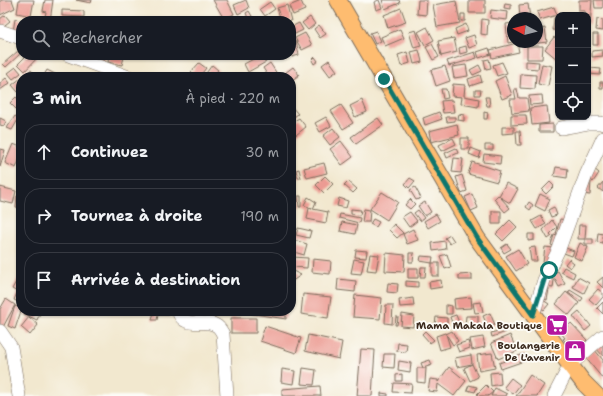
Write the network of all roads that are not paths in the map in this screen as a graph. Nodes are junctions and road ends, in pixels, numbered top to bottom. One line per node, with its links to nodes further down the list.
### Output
1 (338, 0): 9 (main road)
2 (0, 31): 3 (street)
3 (16, 36)
4 (82, 60): 5 (street)
5 (116, 72)
6 (603, 124): 7 (street)
7 (562, 128)
8 (603, 138): 9 (street)
9 (533, 315): 13 (main road)
10 (180, 316): 15 (street)
11 (0, 332): 14 (street)
12 (603, 336): 13 (street)
13 (570, 365): 16 (street); 17 (main road)
14 (19, 396)
15 (228, 396)
16 (554, 396)
17 (597, 396)

